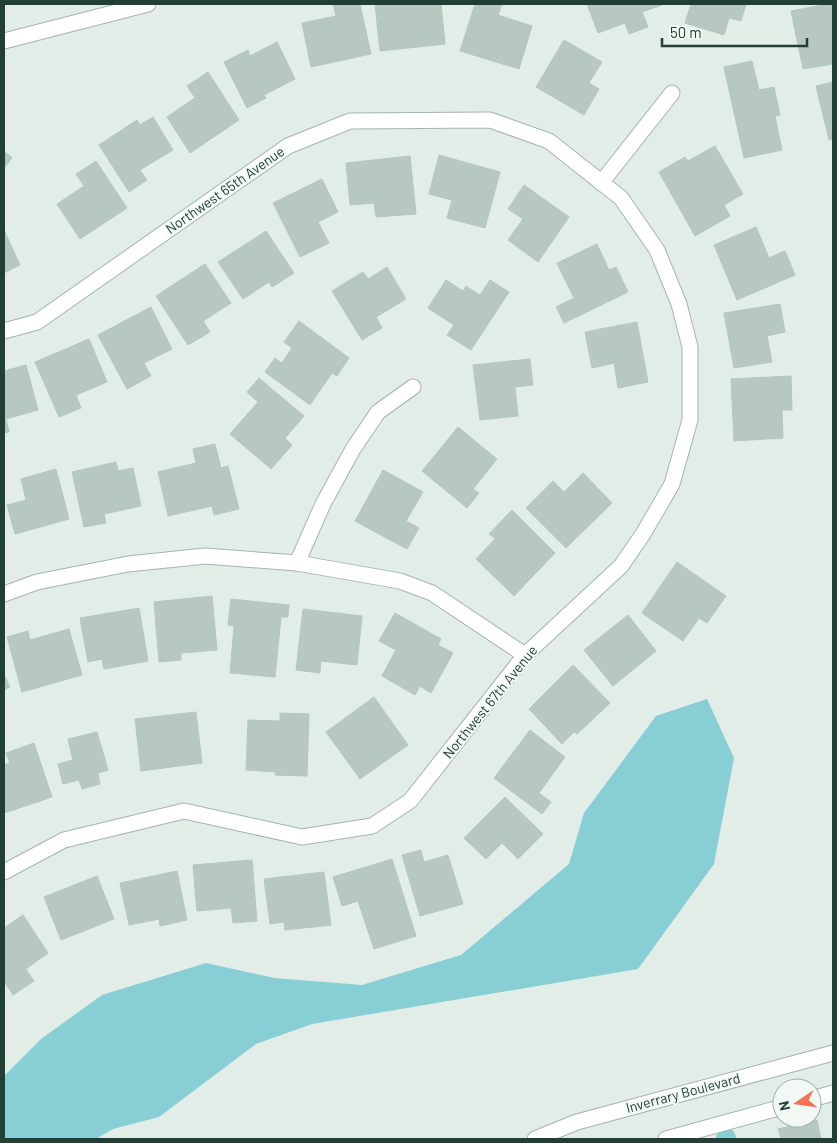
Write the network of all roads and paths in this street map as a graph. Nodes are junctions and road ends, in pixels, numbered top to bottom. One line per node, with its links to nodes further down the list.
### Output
1 (148, 4): 2 (street)
2 (4, 41)
3 (672, 94): 4 (street)
4 (601, 183): 5 (street, Northwest 65th Avenue); 9 (street, Northwest 67th Avenue)
5 (4, 331)
6 (413, 387): 7 (street)
7 (297, 563): 8 (street); 9 (street)
8 (4, 594)
9 (525, 656): 10 (street, Northwest 67th Avenue)
10 (4, 872)
11 (833, 1053): 13 (street, Inverrary Boulevard)
12 (772, 1110): 14 (street)
13 (535, 1139)
14 (666, 1139)

